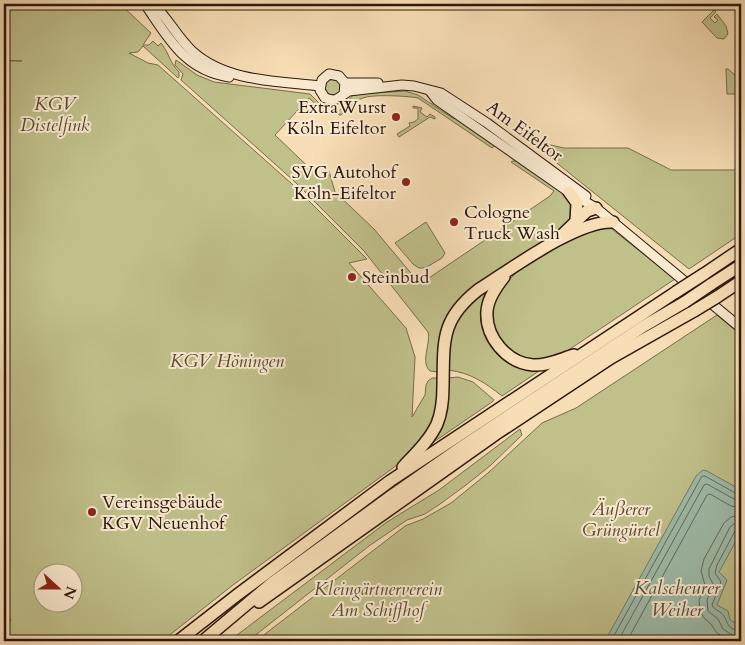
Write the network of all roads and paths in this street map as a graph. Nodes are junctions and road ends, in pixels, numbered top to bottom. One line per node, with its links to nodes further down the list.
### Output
1 (145, 4): 3 (main road)
2 (153, 4): 3 (main road)
3 (266, 80): 6 (main road)
4 (345, 83): 5 (main road, Am Eifeltor); 6 (main road, Am Eifeltor); 8 (main road)
5 (398, 85): 7 (main road, Am Eifeltor); 8 (main road, Am Eifeltor)
6 (320, 86): 8 (main road, Am Eifeltor)
7 (430, 91): 9 (main road, Am Eifeltor); 10 (main road, Am Eifeltor)
8 (344, 94)
9 (569, 192): 10 (main road, Am Eifeltor); 12 (highway)
10 (596, 208): 11 (main road, Am Eifeltor); 12 (highway)
11 (613, 222): 12 (highway); 18 (main road, Am Eifeltor)
12 (580, 224): 15 (highway)
13 (741, 249): 19 (highway, bridge)
14 (741, 265): 17 (highway, bridge)
15 (511, 269): 19 (highway); 21 (highway)
16 (741, 281): 20 (highway, bridge)
17 (685, 302): 20 (highway); 22 (highway)
18 (741, 328)
19 (590, 350): 21 (highway)
20 (611, 358): 22 (highway)
21 (390, 481): 23 (highway)
22 (235, 616): 24 (highway)
23 (178, 641)
24 (203, 641)

